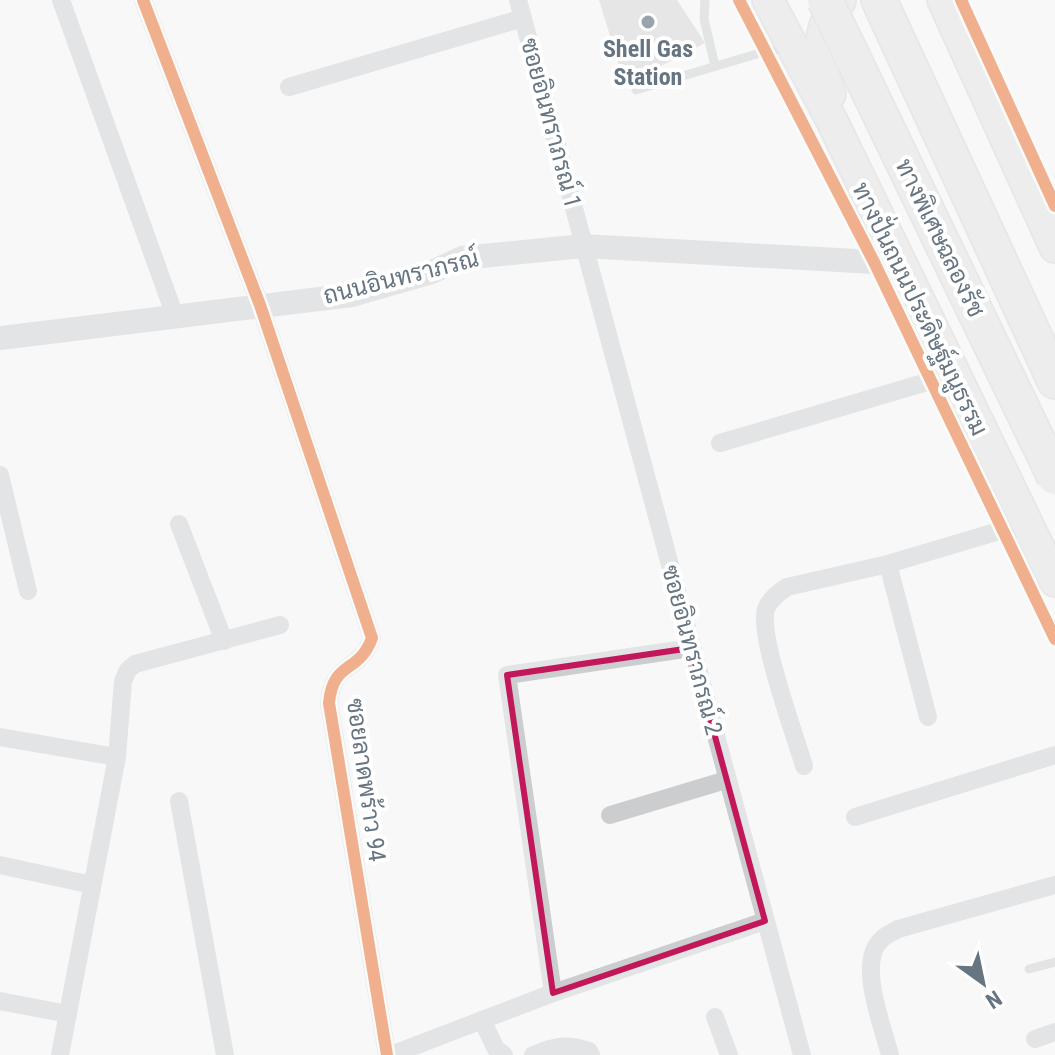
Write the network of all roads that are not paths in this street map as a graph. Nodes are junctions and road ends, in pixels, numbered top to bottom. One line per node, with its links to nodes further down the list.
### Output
1 (61, 0): 22 (street)
2 (143, 0): 20 (street)
3 (705, 0): 13 (lane)
4 (768, 0): 12 (main road)
5 (825, 0): 28 (highway, ทางพิเศษฉลองรัช, bridge)
6 (841, 0): 21 (main road)
7 (879, 0): 25 (highway, ทางพิเศษฉลองรัช)
8 (936, 0): 11 (main road)
9 (943, 0): 11 (main road)
10 (520, 9): 14 (street); 17 (street, ซอยอินทราภรณ์ 1)
11 (957, 31): 16 (main road)
12 (792, 47): 13 (lane); 19 (main road)
13 (715, 66): 15 (lane)
14 (289, 87)
15 (636, 90)
16 (1045, 198): 18 (main road)
17 (583, 246): 19 (street, ถนนอินทราภรณ์); 20 (street, ถนนอินทราภรณ์); 36 (street, ซอยอินทราภรณ์ 2)
18 (1055, 247)
19 (900, 262): 21 (main road)
20 (260, 305): 22 (street, ถนนอินทราภรณ์); 59 (street, ซอยลาดพร้าว 94)
21 (924, 308): 24 (main road)
22 (175, 316): 23 (street, ถนนอินทราภรณ์)
23 (0, 338)
24 (954, 374): 26 (street); 29 (main road)
25 (1055, 381)
26 (720, 443)
27 (0, 475): 33 (street)
28 (1055, 477)
29 (1026, 523): 31 (street); 32 (main road)
30 (179, 524): 35 (street)
31 (888, 564): 37 (street); 41 (street)
32 (1055, 581)
33 (28, 591)
34 (280, 625): 35 (street)
35 (224, 641): 40 (street)
36 (691, 648): 42 (street, ซอยอินทราภรณ์ 2); 52 (street)
37 (928, 717)
38 (0, 737): 40 (street)
39 (1055, 755): 45 (street)
40 (117, 757): 47 (street)
41 (804, 766)
42 (726, 780): 44 (street); 49 (street, ซอยอินทราภรณ์ 2)
43 (179, 801): 61 (street)
44 (610, 815)
45 (855, 817)
46 (0, 865): 47 (street)
47 (92, 885): 54 (street)
48 (1055, 885): 67 (street)
49 (765, 921): 52 (street); 66 (street, ซอยอินทราภรณ์ 2)
50 (1055, 962): 51 (lane)
51 (1029, 969)
52 (553, 993): 56 (street)
53 (0, 1001): 54 (street)
54 (68, 1014): 60 (street)
55 (715, 1017): 65 (street)
56 (482, 1020): 59 (street); 62 (street)
57 (1055, 1032): 58 (street)
58 (1035, 1039)
59 (395, 1054)
60 (60, 1055)
61 (225, 1055)
62 (504, 1055)
63 (533, 1055): 64 (street)
64 (591, 1055)
65 (729, 1055)
66 (801, 1055)
67 (890, 1055)

